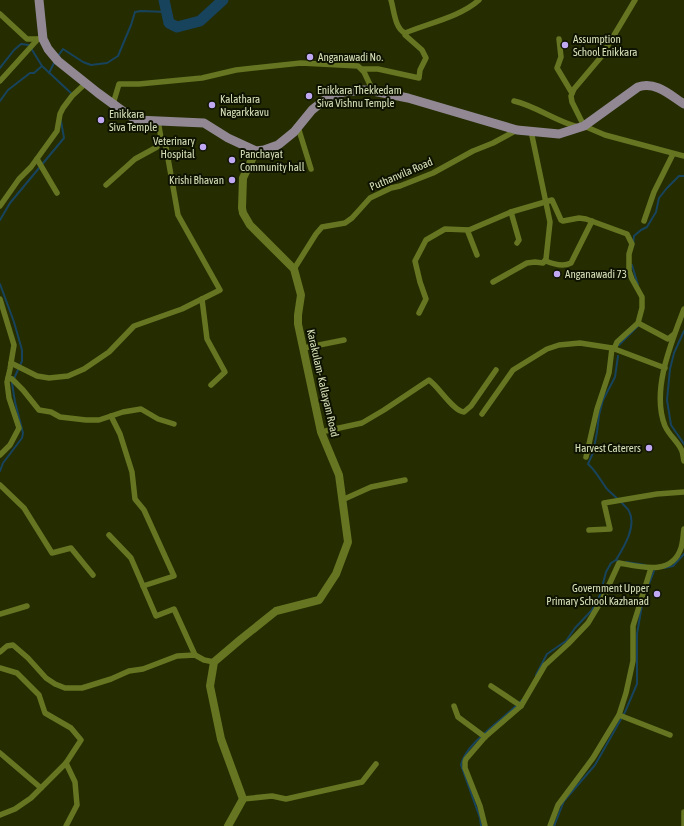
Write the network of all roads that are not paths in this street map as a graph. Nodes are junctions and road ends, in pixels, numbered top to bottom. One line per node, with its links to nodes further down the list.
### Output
1 (39, 0): 7 (main road)
2 (391, 0): 6 (street)
3 (479, 0): 6 (street)
4 (635, 0): 13 (street)
5 (0, 14): 7 (street)
6 (405, 33): 9 (street)
7 (40, 39): 10 (street); 11 (main road)
8 (559, 39): 13 (street)
9 (362, 69): 12 (street); 15 (street)
10 (0, 81)
11 (86, 83): 15 (main road); 26 (street)
12 (373, 91): 19 (main road); 20 (main road)
13 (572, 93): 18 (street)
14 (514, 101): 18 (street)
15 (113, 104): 17 (main road)
16 (684, 104): 18 (main road)
17 (158, 121): 22 (street); 23 (main road)
18 (582, 127): 21 (main road); 24 (street)
19 (298, 128): 23 (main road); 27 (street)
20 (517, 130): 21 (main road); 39 (street, Puthanvila Road)
21 (531, 131): 30 (street)
22 (161, 138): 28 (street); 42 (street)
23 (256, 151): 39 (street)
24 (673, 154): 25 (street); 34 (street)
25 (684, 156)
26 (37, 159): 29 (street); 31 (street)
27 (311, 169)
28 (106, 185)
29 (57, 193)
30 (545, 201): 32 (street); 33 (street); 38 (street)
31 (0, 206)
32 (511, 212): 35 (street); 36 (street)
33 (592, 221): 38 (street); 45 (street)
34 (644, 221)
35 (469, 230): 37 (street); 44 (street)
36 (517, 243)
37 (477, 255)
38 (546, 260): 40 (street)
39 (294, 269): 48 (street, Karakulam- Kallayam Road)
40 (493, 282)
41 (0, 299): 50 (street)
42 (202, 299): 50 (street); 54 (street)
43 (684, 309): 46 (street)
44 (419, 313)
45 (638, 323): 46 (street); 49 (street)
46 (674, 334): 51 (street)
47 (344, 340): 48 (street)
48 (304, 348): 58 (street, Karakulam- Kallayam Road)
49 (613, 348): 51 (street); 55 (street); 61 (street)
50 (14, 364): 53 (street)
51 (665, 368): 59 (street)
52 (496, 370): 58 (street)
53 (8, 378): 56 (street); 60 (street)
54 (211, 386)
55 (482, 414)
56 (111, 416): 57 (street); 72 (street)
57 (174, 424)
58 (321, 432): 66 (street, Karakulam- Kallayam Road)
59 (683, 449): 62 (street)
60 (0, 455)
61 (586, 458)
62 (684, 461)
63 (405, 480): 66 (street)
64 (0, 485): 71 (street)
65 (684, 492): 68 (street)
66 (342, 500): 77 (street, Karakulam- Kallayam Road)
67 (684, 529): 70 (street)
68 (590, 530)
69 (109, 535): 72 (street)
70 (653, 568): 81 (street); 82 (street)
71 (93, 575)
72 (143, 586): 76 (street)
73 (27, 606): 74 (street)
74 (0, 614)
75 (0, 652): 76 (street)
76 (195, 656): 77 (street)
77 (214, 662): 89 (street)
78 (0, 668): 86 (street)
79 (491, 686): 81 (street)
80 (454, 706): 84 (street)
81 (521, 706): 84 (street)
82 (619, 715): 83 (street); 95 (street)
83 (670, 735)
84 (485, 737): 94 (street)
85 (0, 753): 88 (street)
86 (66, 763): 88 (street); 92 (street)
87 (376, 764): 89 (street)
88 (41, 788): 91 (street)
89 (243, 799): 93 (street)
90 (684, 812): 96 (street)
91 (0, 815)
92 (66, 826)
93 (228, 826)
94 (485, 826)
95 (550, 826)
96 (684, 826)

